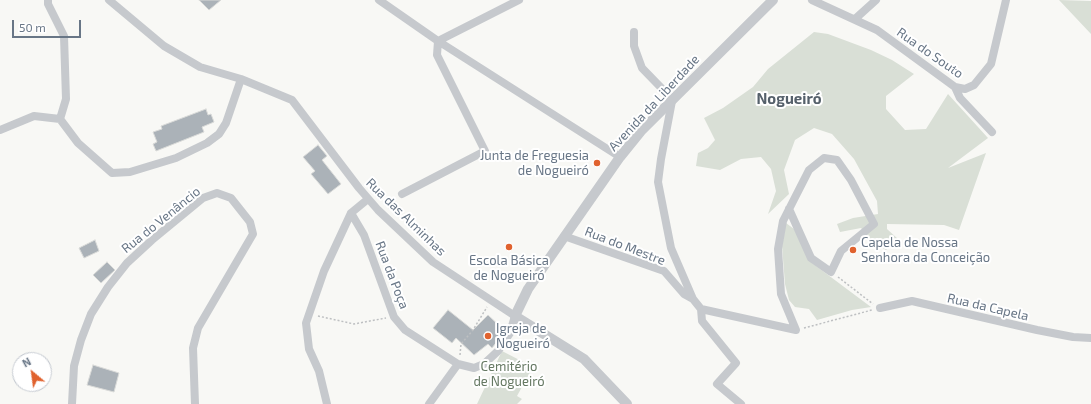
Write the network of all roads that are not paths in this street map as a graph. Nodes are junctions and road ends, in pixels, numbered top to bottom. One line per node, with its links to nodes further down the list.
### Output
1 (48, 0): 15 (street)
2 (109, 0): 12 (street, Rua das Alminhas)
3 (379, 0): 11 (street)
4 (519, 0): 11 (street)
5 (773, 0): 14 (street, Avenida da Liberdade)
6 (812, 0): 9 (street, Rua do Souto)
7 (876, 0): 9 (street)
8 (1006, 0): 13 (street, Rua do Souto)
9 (856, 19): 13 (street, Rua do Souto)
10 (634, 32): 14 (street)
11 (438, 41): 18 (street); 19 (street)
12 (241, 79): 15 (street); 20 (street, Rua das Alminhas)
13 (955, 87): 17 (street)
14 (673, 101): 18 (street, Avenida da Liberdade); 24 (street)
15 (60, 119): 16 (street)
16 (0, 130)
17 (992, 132)
18 (620, 157): 23 (street, Avenida da Liberdade)
19 (402, 194)
20 (368, 199): 22 (street); 27 (street, Rua das Alminhas)
21 (789, 209): 21 (street); 26 (street)
22 (351, 213): 29 (street, Rua da Poça); 33 (street)
23 (564, 236): 24 (street, Rua do Mestre); 27 (street, Avenida da Liberdade)
24 (693, 299): 26 (street)
25 (880, 308): 28 (street, Rua da Capela)
26 (701, 309): 35 (street)
27 (515, 316): 29 (street); 30 (street)
28 (1091, 338)
29 (458, 364): 34 (street)
30 (624, 403)
31 (72, 404): 32 (street, Rua do Venâncio)
32 (194, 404)
33 (327, 404)
34 (429, 404)
35 (741, 404)

